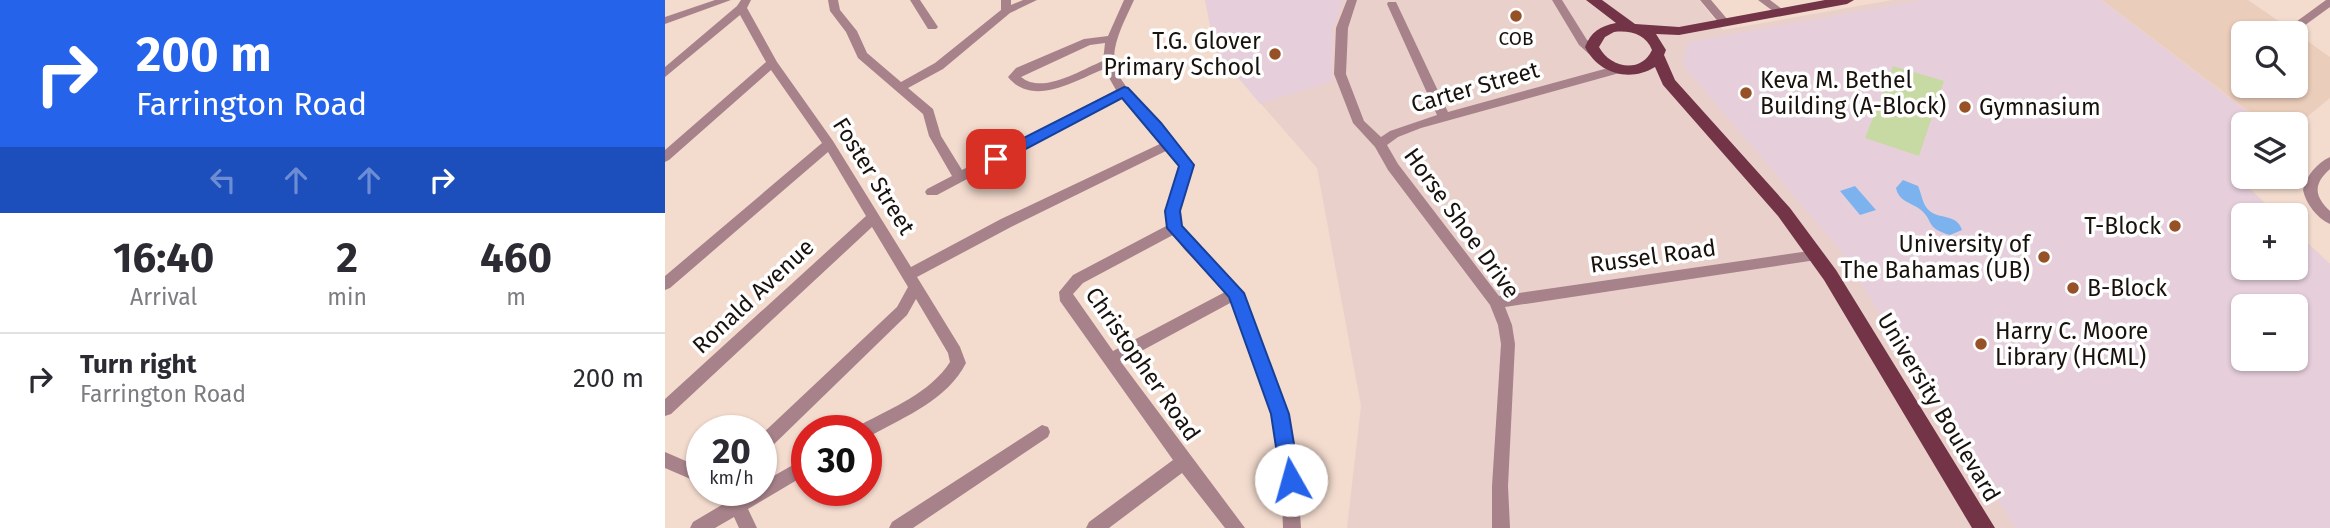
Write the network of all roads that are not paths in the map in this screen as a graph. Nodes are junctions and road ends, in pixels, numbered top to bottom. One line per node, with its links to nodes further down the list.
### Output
1 (726, 0): 19 (street)
2 (833, 0): 35 (street)
3 (915, 0): 22 (street)
4 (1032, 0): 15 (street)
5 (1129, 0): 25 (street)
6 (1352, 0): 40 (street, Horse Shoe Drive)
7 (1557, 0): 27 (street)
8 (1705, 0): 21 (street)
9 (1763, 0): 16 (street)
10 (1847, 0): 16 (main road)
11 (1595, 1): 23 (main road); 27 (main road)
12 (2330, 1): 17 (street)
13 (744, 4): 28 (street, Foster Street); 32 (street)
14 (1392, 4): 37 (street)
15 (1006, 6): 35 (street)
16 (1781, 12): 21 (main road)
17 (2317, 13): 18 (street); 20 (street)
18 (2330, 19)
19 (665, 21)
20 (2305, 21)
21 (1724, 22): 24 (main road)
22 (932, 27)
23 (1633, 28): 24 (main road); 26 (main road); 27 (main road)
24 (1679, 31): 26 (main road)
25 (1110, 39): 29 (street); 29 (street)
26 (1658, 50): 30 (main road); 34 (main road, University Boulevard)
27 (1595, 51): 31 (main road); 33 (street)
28 (772, 64): 38 (street, Foster Street); 41 (street)
29 (1107, 64): 36 (street)
30 (1640, 68): 31 (main road); 34 (main road, University Boulevard)
31 (1619, 69): 33 (street, Carter Street)
32 (665, 73)
33 (1584, 76): 37 (street, Carter Street)
34 (1668, 82): 48 (main road, University Boulevard)
35 (900, 87): 43 (street)
36 (1124, 91): 39 (street); 43 (street)
37 (1444, 118): 40 (street, Carter Street)
38 (829, 144): 45 (street, Foster Street); 50 (street)
39 (1172, 144): 47 (street); 49 (street)
40 (1380, 144): 52 (street, Horse Shoe Drive)
41 (665, 157)
42 (2330, 162): 46 (street)
43 (959, 176): 44 (street)
44 (932, 192)
45 (873, 218): 49 (street, Foster Street); 54 (street, Ronald Avenue)
46 (2330, 219)
47 (1174, 228): 51 (street); 53 (street, Christopher Road)
48 (1816, 256): 52 (street, Russel Road); 70 (main road, University Boulevard)
49 (912, 281): 55 (street, Foster Street); 56 (street)
50 (665, 284)
51 (1236, 293): 53 (street); 68 (street)
52 (1496, 302): 69 (street, Horse Shoe Drive)
53 (1112, 359): 59 (street, Christopher Road)
54 (665, 409)
55 (882, 421)
56 (777, 431)
57 (1042, 432): 65 (street)
58 (665, 460): 60 (street)
59 (1184, 462): 66 (street); 67 (street, Christopher Road)
60 (686, 469)
61 (735, 506): 63 (street)
62 (737, 506): 64 (street)
63 (699, 528)
64 (748, 528)
65 (898, 528)
66 (1095, 528)
67 (1236, 528)
68 (1292, 528)
69 (1501, 528)
70 (1984, 528)

